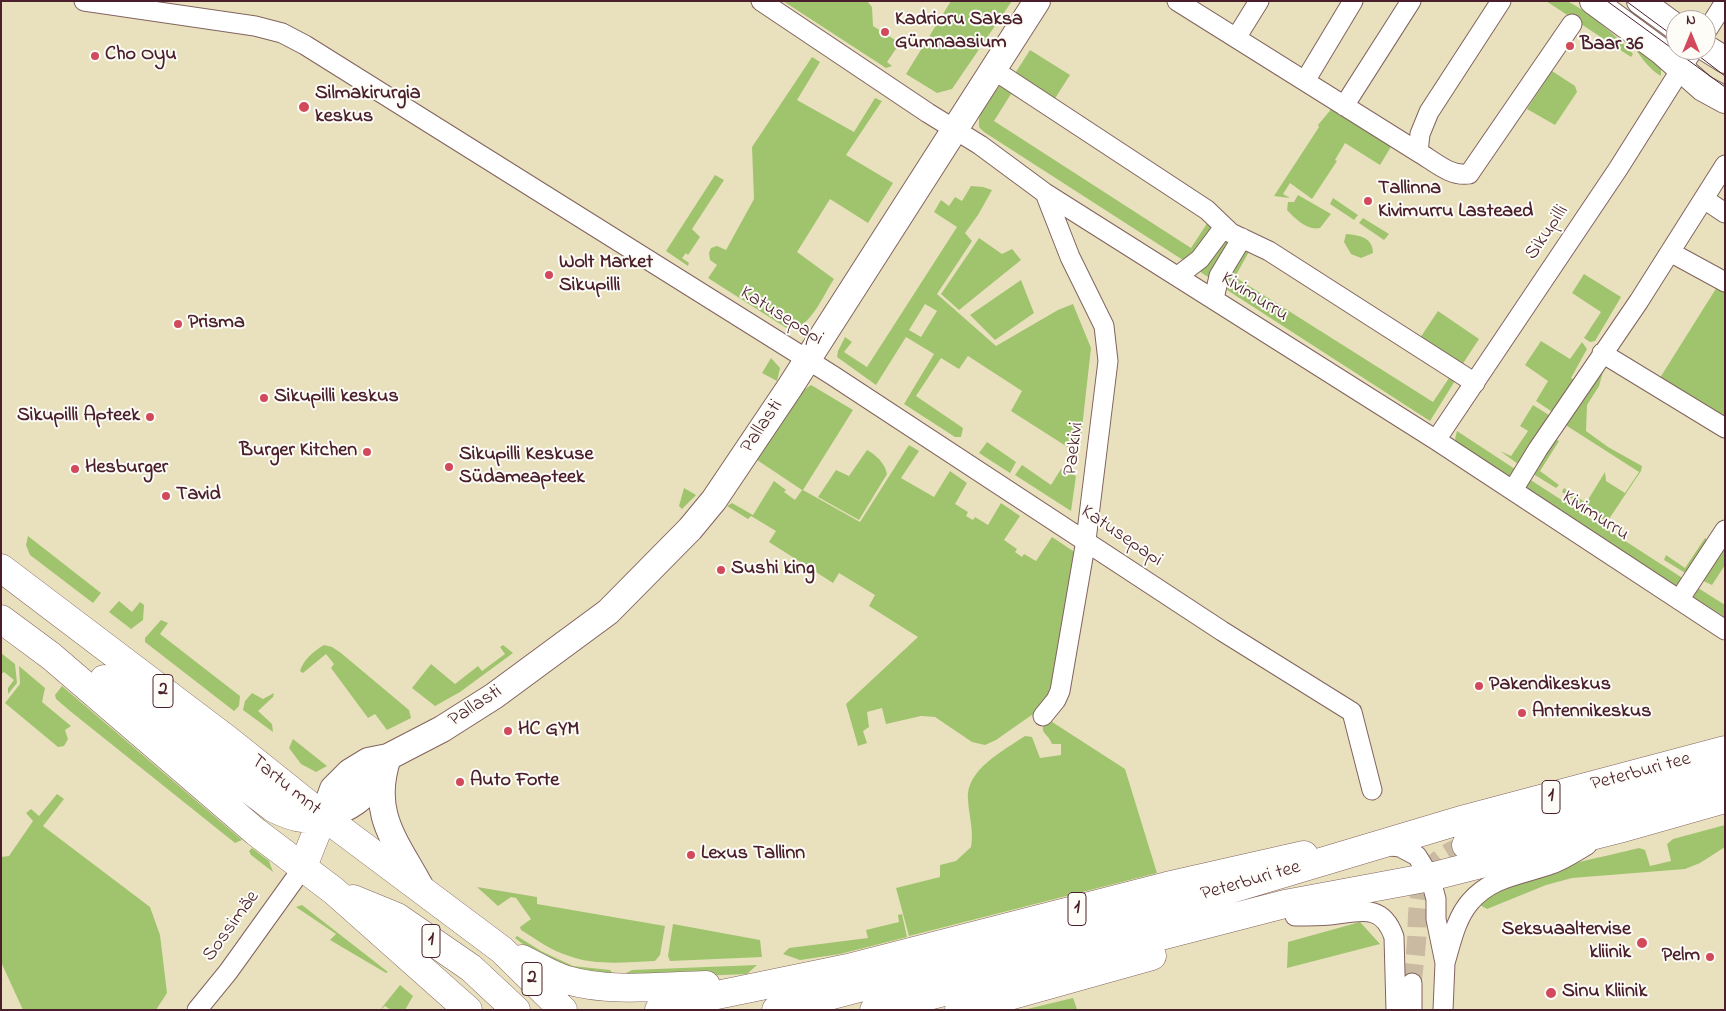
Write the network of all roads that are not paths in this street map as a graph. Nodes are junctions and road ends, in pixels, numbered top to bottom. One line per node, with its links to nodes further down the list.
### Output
1 (84, 1): 36 (street, Katusepapi)
2 (762, 1): 23 (street, Kivimurru)
3 (1037, 1): 19 (street, Pallasti)
4 (1259, 1): 15 (street)
5 (1353, 1): 20 (street)
6 (1411, 1): 22 (street)
7 (1501, 1): 24 (street)
8 (1593, 1): 16 (street)
9 (1640, 1): 13 (street)
10 (1725, 2): 12 (street)
11 (1190, 4): 15 (street)
12 (1716, 16)
13 (1666, 20)
14 (1572, 24): 24 (street)
15 (1236, 38): 20 (street)
16 (1666, 46)
17 (1686, 60): 37 (street, Sikupilli)
18 (1688, 60): 21 (street)
19 (994, 70): 23 (street, Pallasti); 29 (street)
20 (1305, 81): 22 (street)
21 (1725, 100)
22 (1344, 106): 24 (street)
23 (955, 128): 26 (street, Kivimurru); 36 (street, Pallasti)
24 (1418, 152)
25 (1725, 165): 27 (street)
26 (1045, 193): 32 (street, Kivimurru); 42 (street, Paekivi)
27 (1704, 199): 28 (street); 31 (street)
28 (1725, 213)
29 (1224, 227): 30 (street); 32 (street)
30 (1242, 238): 34 (street); 37 (street)
31 (1670, 252): 33 (street); 35 (street)
32 (1178, 276): 34 (street, Kivimurru)
33 (1725, 282)
34 (1214, 299): 39 (street, Kivimurru)
35 (1602, 353): 38 (street); 40 (street)
36 (807, 360): 42 (street, Katusepapi); 50 (street, Pallasti)
37 (1475, 383): 39 (street, Sikupilli)
38 (1725, 428)
39 (1436, 440): 40 (street, Kivimurru)
40 (1513, 490): 44 (street, Kivimurru)
41 (1725, 530): 44 (street)
42 (1086, 540): 48 (street, Paekivi); 52 (street, Katusepapi)
43 (1, 568): 54 (main road, Tartu mnt / 2)
44 (1679, 600): 46 (street, Kivimurru)
45 (1, 619): 47 (main road, 2)
46 (1725, 630)
47 (51, 656): 54 (main road); 58 (main road, 2)
48 (1043, 716)
49 (1725, 750): 56 (main road, Peterburi tee / 1)
50 (385, 767): 54 (street); 60 (street)
51 (1725, 774): 57 (main road)
52 (1372, 790)
53 (1725, 799): 55 (main road, Peterburi tee / 1)
54 (323, 816): 58 (main road); 60 (main road, Tartu mnt / 2)
55 (1619, 829): 59 (main road, Peterburi tee / 1); 65 (street)
56 (1378, 845): 59 (street); 66 (main road, 1); 73 (main road, Peterburi tee)
57 (1466, 845)
58 (302, 869): 62 (main road, 2); 69 (street, Sossimäe)
59 (1430, 877): 61 (main road, Peterburi tee / 1); 65 (street)
60 (421, 888): 64 (main road, Tartu mnt / 2)
61 (1379, 888): 63 (main road, 1); 74 (main road, Peterburi tee)
62 (334, 891): 70 (main road, 2); 71 (main road, 1)
63 (1295, 916): 75 (main road, 1); 76 (street)
64 (502, 950): 66 (main road, 1); 68 (main road, Tartu mnt / 2)
65 (1444, 963): 78 (street)
66 (778, 983): 72 (main road, 1)
67 (1412, 983): 77 (street)
68 (562, 1009)
69 (197, 1010)
70 (468, 1010)
71 (516, 1010)
72 (659, 1010)
73 (776, 1010)
74 (874, 1010)
75 (959, 1010)
76 (1396, 1010)
77 (1412, 1010)
78 (1443, 1010)

